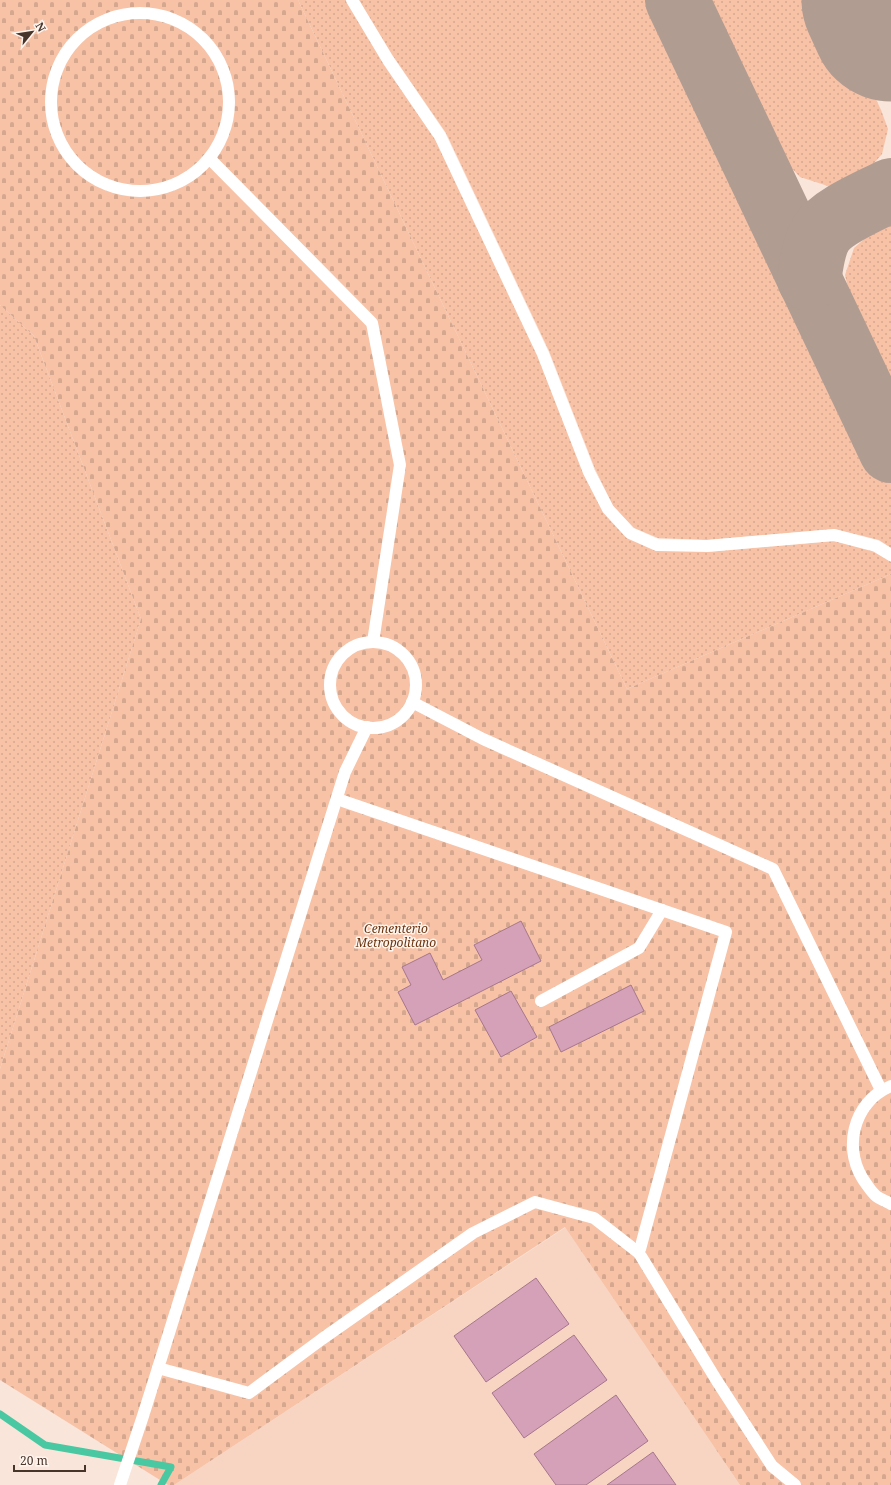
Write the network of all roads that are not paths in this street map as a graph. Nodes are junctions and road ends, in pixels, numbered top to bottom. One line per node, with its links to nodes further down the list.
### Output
1 (352, 0): 3 (lane)
2 (211, 160): 2 (lane); 4 (lane)
3 (891, 555)
4 (372, 642): 5 (lane); 6 (lane)
5 (412, 702): 6 (lane); 10 (lane)
6 (366, 727): 7 (lane)
7 (337, 799): 8 (lane); 13 (lane)
8 (662, 910): 9 (lane); 12 (lane)
9 (541, 1001)
10 (886, 1088): 11 (lane)
11 (891, 1204)
12 (639, 1253): 13 (lane); 15 (lane)
13 (158, 1368): 14 (lane)
14 (120, 1485)
15 (795, 1485)

